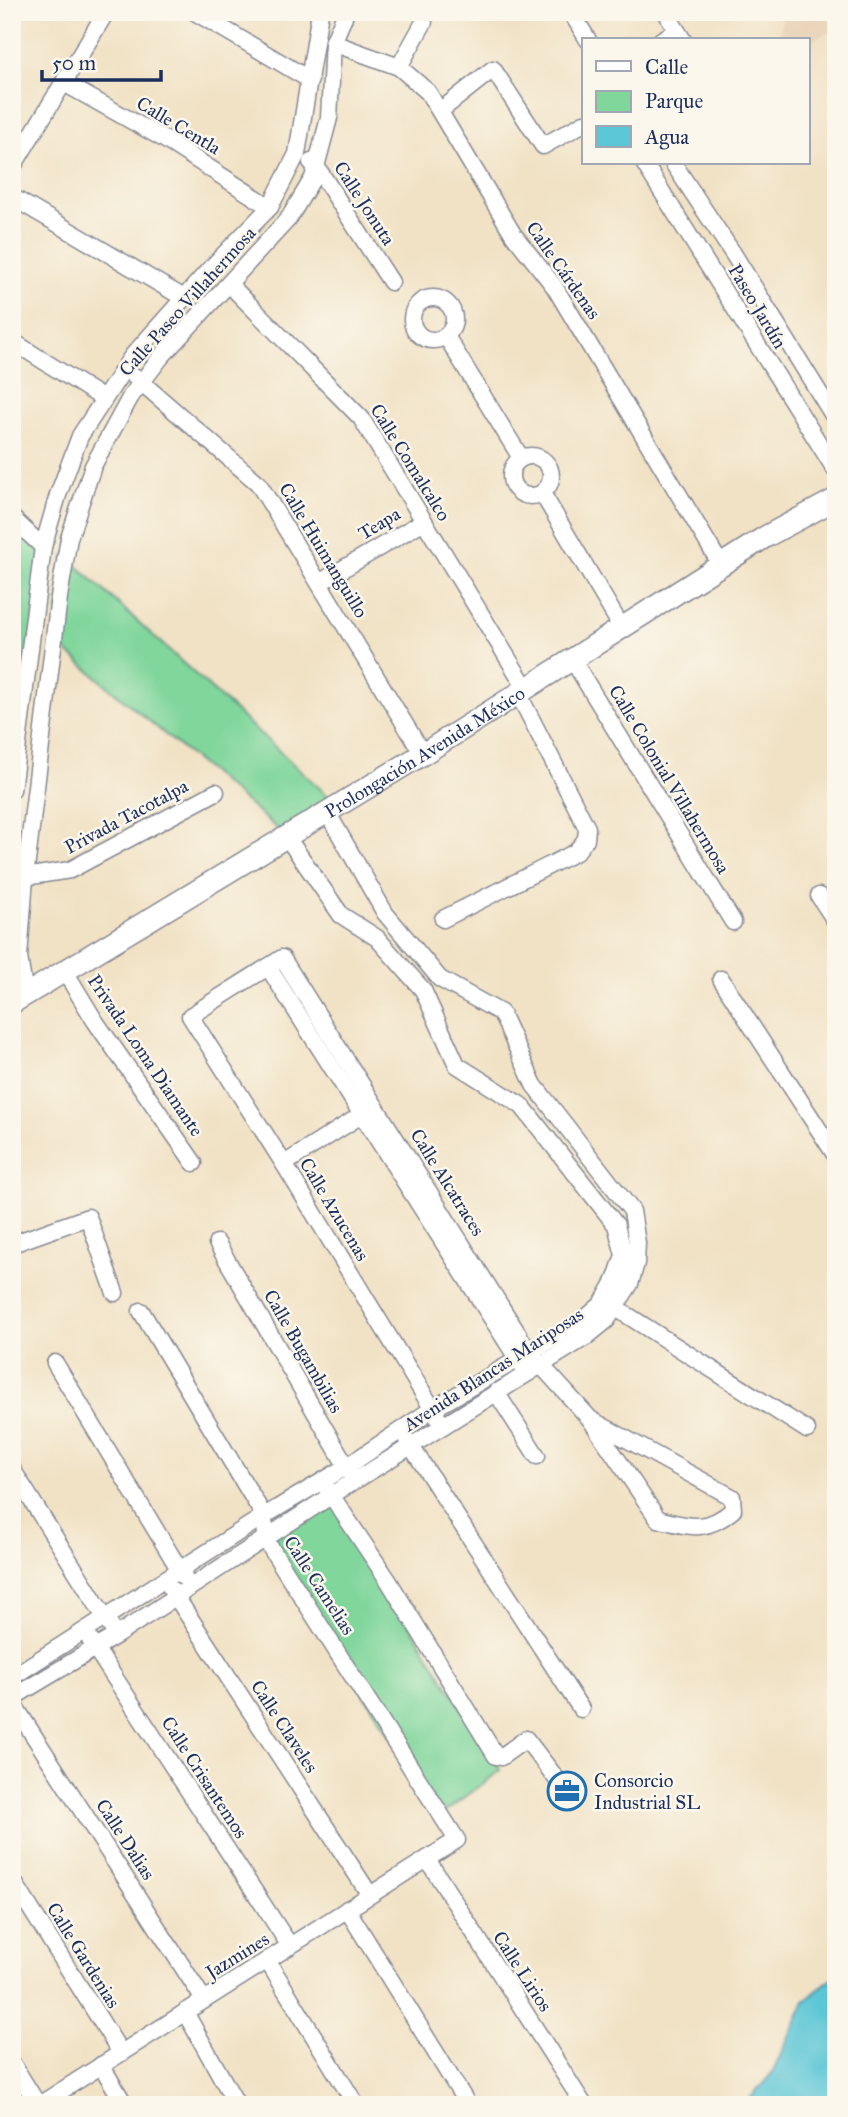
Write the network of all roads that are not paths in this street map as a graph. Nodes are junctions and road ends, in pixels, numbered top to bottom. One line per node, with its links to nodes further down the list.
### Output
1 (106, 12): 11 (street)
2 (195, 12): 10 (street)
3 (320, 12): 10 (street, Calle Paseo Villahermosa)
4 (346, 12): 8 (street, Calle Paseo Villahermosa)
5 (570, 12): 7 (street)
6 (424, 22): 9 (street)
7 (587, 38)
8 (333, 43): 9 (street, Calle Cárdenas); 17 (street, Calle Paseo Villahermosa)
9 (399, 68): 12 (street, Calle Cárdenas)
10 (310, 80): 14 (street, Calle Paseo Villahermosa)
11 (64, 83): 18 (street); 22 (street, Calle Centla)
12 (440, 111): 13 (street); 45 (street, Calle Cárdenas)
13 (582, 124)
14 (297, 154): 17 (street, Calle Jonuta); 22 (street, Calle Paseo Villahermosa)
15 (645, 164): 21 (street, Paseo Jardín)
16 (674, 164): 19 (street, Paseo Jardín)
17 (316, 166): 25 (street, Calle Jonuta); 26 (street, Calle Paseo Villahermosa)
18 (12, 168)
19 (690, 185): 21 (street); 23 (street, Paseo Jardín)
20 (12, 197): 27 (street)
21 (666, 201): 24 (street, Paseo Jardín)
22 (270, 207): 27 (street, Calle Paseo Villahermosa)
23 (734, 255): 24 (street); 28 (street, Paseo Jardín)
24 (712, 269): 29 (street, Paseo Jardín)
25 (391, 282)
26 (229, 284): 35 (street, Calle Paseo Villahermosa); 43 (street, Calle Comalcalco)
27 (184, 298): 33 (street, Calle Paseo Villahermosa)
28 (771, 314): 29 (street); 32 (street, Paseo Jardín)
29 (748, 328): 34 (street, Paseo Jardín)
30 (446, 336): 38 (street)
31 (12, 341): 36 (street)
32 (801, 363): 34 (street); 37 (street, Paseo Jardín)
33 (124, 369): 35 (street, Calle Huimanguillo); 36 (street, Calle Paseo Villahermosa)
34 (777, 376): 39 (street, Paseo Jardín)
35 (142, 382): 46 (street, Calle Huimanguillo); 48 (street, Calle Paseo Villahermosa)
36 (104, 399): 44 (street, Calle Paseo Villahermosa)
37 (836, 420)
38 (521, 458): 40 (street); 40 (street)
39 (836, 471)
40 (542, 493): 49 (street)
41 (836, 499): 45 (main road, Prolongación Avenida México)
42 (12, 518): 44 (street)
43 (424, 521): 46 (street, Teapa); 51 (street, Calle Comalcalco)
44 (43, 547): 47 (street, Calle Paseo Villahermosa)
45 (721, 565): 49 (main road, Prolongación Avenida México)
46 (319, 583): 52 (street, Calle Huimanguillo)
47 (37, 594): 48 (street); 53 (street, Calle Paseo Villahermosa)
48 (59, 597): 58 (street, Calle Paseo Villahermosa)
49 (622, 628): 50 (main road, Prolongación Avenida México)
50 (572, 659): 51 (main road, Prolongación Avenida México); 61 (street, Calle Colonial Villahermosa)
51 (522, 690): 52 (main road, Prolongación Avenida México); 60 (street, Calle Comalcalco)
52 (423, 754): 56 (main road, Prolongación Avenida México)
53 (13, 784): 54 (street, Calle Paseo Villahermosa)
54 (12, 790)
55 (216, 792): 58 (street, Privada Tacotalpa)
56 (327, 812): 57 (main road, Prolongación Avenida México); 74 (street, Avenida Blancas Mariposas)
57 (286, 836): 64 (main road, Prolongación Avenida México); 77 (street, Avenida Blancas Mariposas)
58 (19, 878): 66 (street, Calle Paseo Villahermosa)
59 (819, 896): 62 (street)
60 (443, 919)
61 (733, 922)
62 (836, 922)
63 (275, 963): 67 (street, Calle Alcatraces); 70 (street, Calle Azucenas)
64 (64, 970): 66 (main road, Prolongación Avenida México); 69 (street, Privada Loma Diamante)
65 (721, 979): 68 (street)
66 (19, 999)
67 (369, 1110): 70 (street); 77 (street, Calle Alcatraces)
68 (836, 1156)
69 (194, 1163)
70 (284, 1164): 79 (street, Calle Azucenas)
71 (217, 1243): 87 (street, Calle Bugambilias)
72 (12, 1244): 73 (street)
73 (115, 1293)
74 (616, 1308): 77 (street, Avenida Blancas Mariposas); 83 (street)
75 (141, 1311): 89 (street, Calle Camelias)
76 (55, 1363): 91 (street, Calle Claveles)
77 (529, 1363): 78 (street, Avenida Blancas Mariposas); 79 (street, Avenida Blancas Mariposas); 80 (street, Calle Alcatraces)
78 (496, 1392): 81 (street, Avenida Blancas Mariposas); 85 (street)
79 (431, 1410): 81 (street, Calle Azucenas); 82 (street, Avenida Blancas Mariposas)
80 (590, 1419): 80 (street, Calle Alcatraces)
81 (443, 1426): 84 (street, Avenida Blancas Mariposas)
82 (401, 1430): 84 (street); 87 (street, Avenida Blancas Mariposas)
83 (807, 1430)
84 (412, 1447): 87 (street, Avenida Blancas Mariposas); 101 (street)
85 (537, 1456)
86 (12, 1469): 94 (street)
87 (350, 1474): 88 (street, Avenida Blancas Mariposas)
88 (327, 1488): 89 (street, Avenida Blancas Mariposas); 90 (street, Avenida Blancas Mariposas); 102 (street)
89 (264, 1516): 90 (street, Calle Camelias); 91 (street, Avenida Blancas Mariposas)
90 (265, 1539): 93 (street, Avenida Blancas Mariposas); 103 (street, Calle Camelias)
91 (180, 1570): 92 (street, Avenida Blancas Mariposas); 93 (street, Calle Claveles)
92 (166, 1579): 93 (street, Calle Claveles); 94 (street, Avenida Blancas Mariposas)
93 (183, 1593): 96 (street, Avenida Blancas Mariposas); 106 (street, Calle Claveles)
94 (104, 1618): 95 (street, Avenida Blancas Mariposas); 96 (street)
95 (84, 1631): 97 (street, Calle Crisantemos); 98 (street, Avenida Blancas Mariposas)
96 (117, 1635): 97 (street, Avenida Blancas Mariposas)
97 (95, 1648): 99 (street, Avenida Blancas Mariposas); 108 (street, Calle Crisantemos)
98 (14, 1671): 99 (street)
99 (28, 1688): 100 (street, Avenida Blancas Mariposas)
100 (12, 1700): 110 (street, Calle Dalias)
101 (581, 1709)
102 (559, 1782)
103 (457, 1840): 104 (street, Jazmines)
104 (427, 1859): 106 (street, Jazmines); 120 (street, Calle Lirios)
105 (12, 1879): 112 (street, Calle Gardenias)
106 (370, 1895): 107 (street, Jazmines)
107 (347, 1909): 108 (street, Jazmines); 119 (street)
108 (290, 1945): 109 (street, Jazmines)
109 (267, 1961): 110 (street, Jazmines); 118 (street)
110 (204, 2000): 111 (street, Jazmines)
111 (185, 2012): 112 (street, Jazmines); 117 (street)
112 (121, 2053): 114 (street, Jazmines)
113 (12, 2063): 115 (street)
114 (101, 2066): 115 (street, Jazmines); 116 (street)
115 (39, 2105)
116 (125, 2105)
117 (237, 2105)
118 (356, 2105)
119 (468, 2105)
120 (583, 2105)

